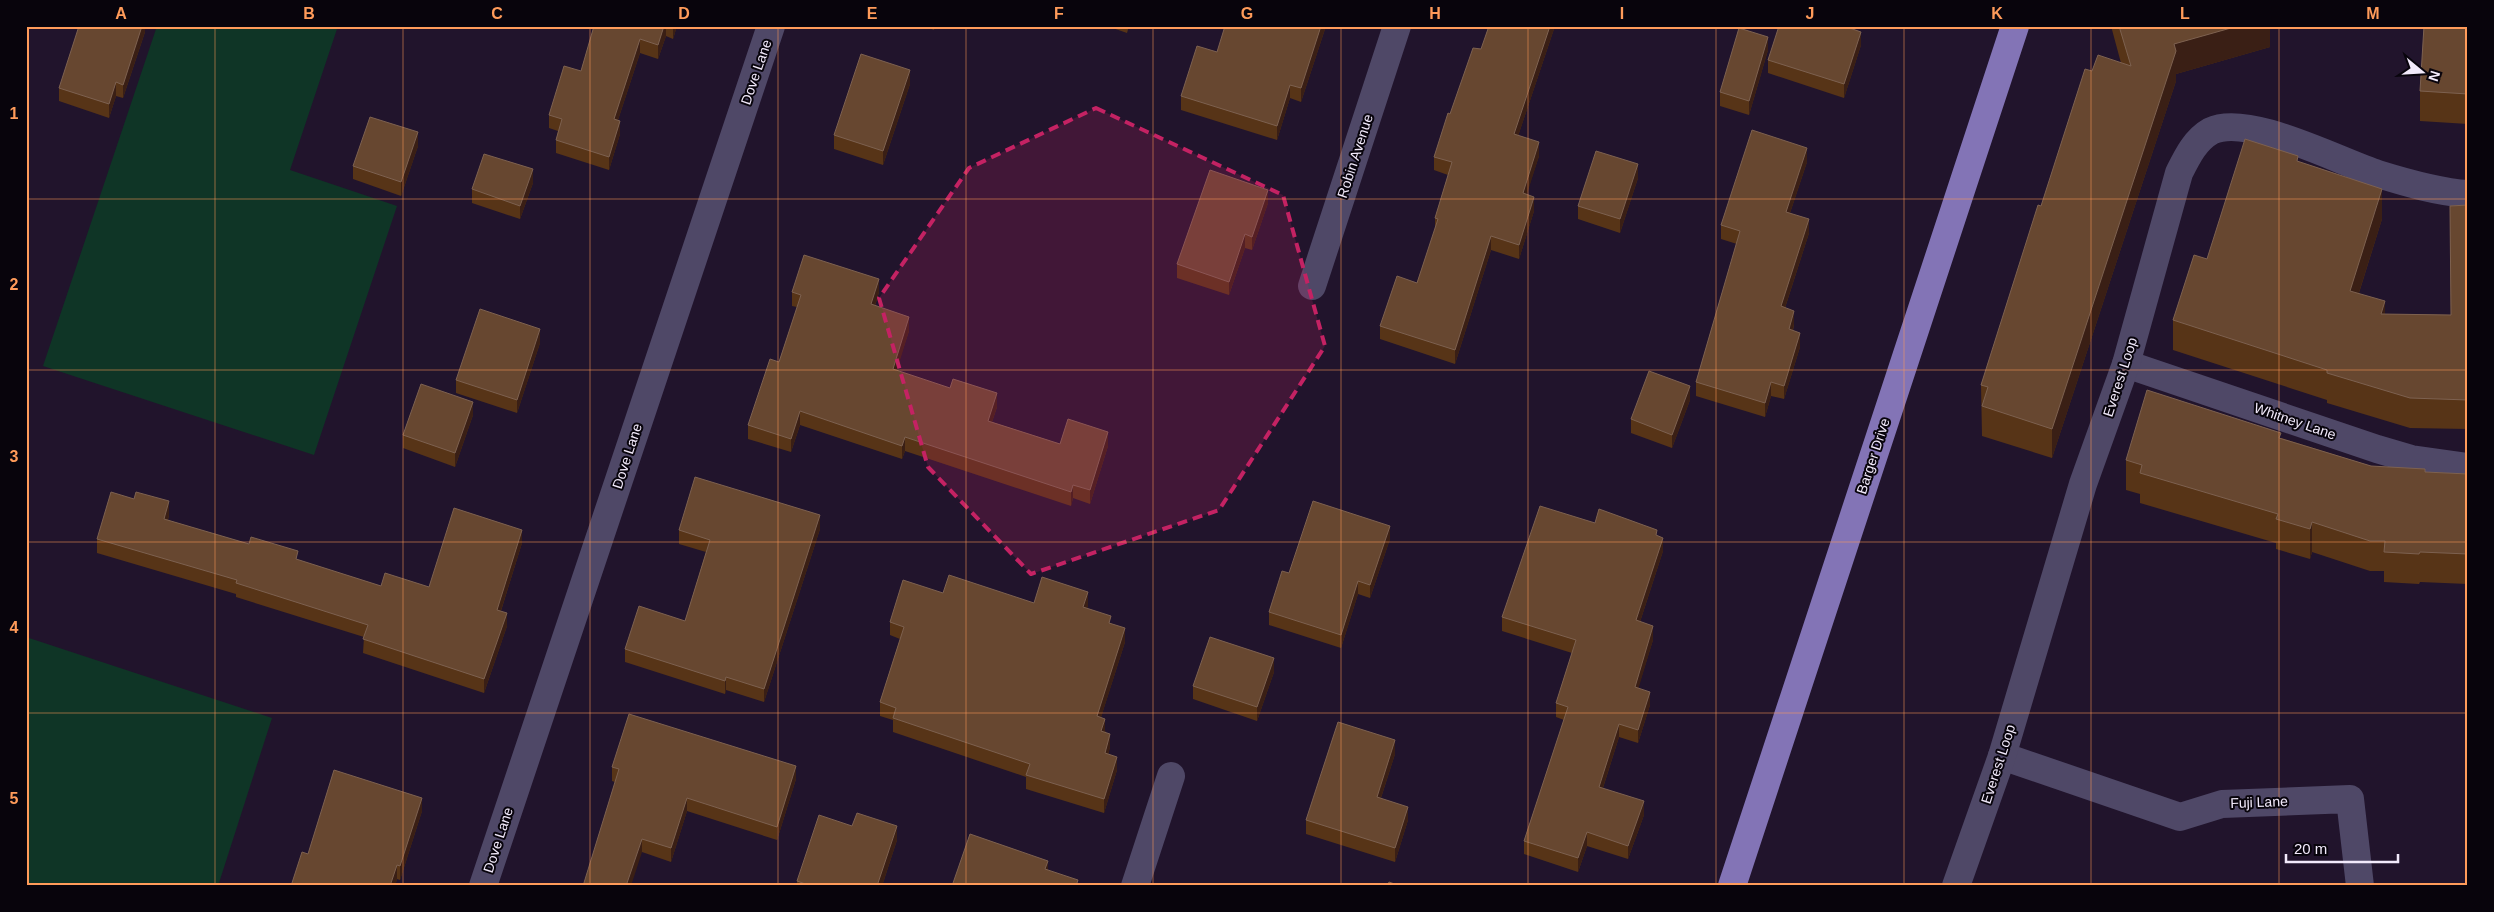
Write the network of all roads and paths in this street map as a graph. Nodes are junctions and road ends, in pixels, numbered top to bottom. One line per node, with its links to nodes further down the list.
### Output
1 (771, 26): 10 (street, Dove Lane)
2 (1398, 26): 5 (street, Robin Avenue)
3 (2015, 26): 12 (main road, Barger Drive)
4 (2468, 194): 6 (street, Everest Loop)
5 (1312, 286)
6 (2126, 364): 7 (street, Whitney Lane); 8 (street, Everest Loop)
7 (2468, 467)
8 (2002, 756): 13 (street, Everest Loop); 14 (street, Fuji Lane)
9 (1171, 776): 11 (street)
10 (484, 886)
11 (1135, 886)
12 (1732, 886)
13 (1956, 886)
14 (2360, 886)

